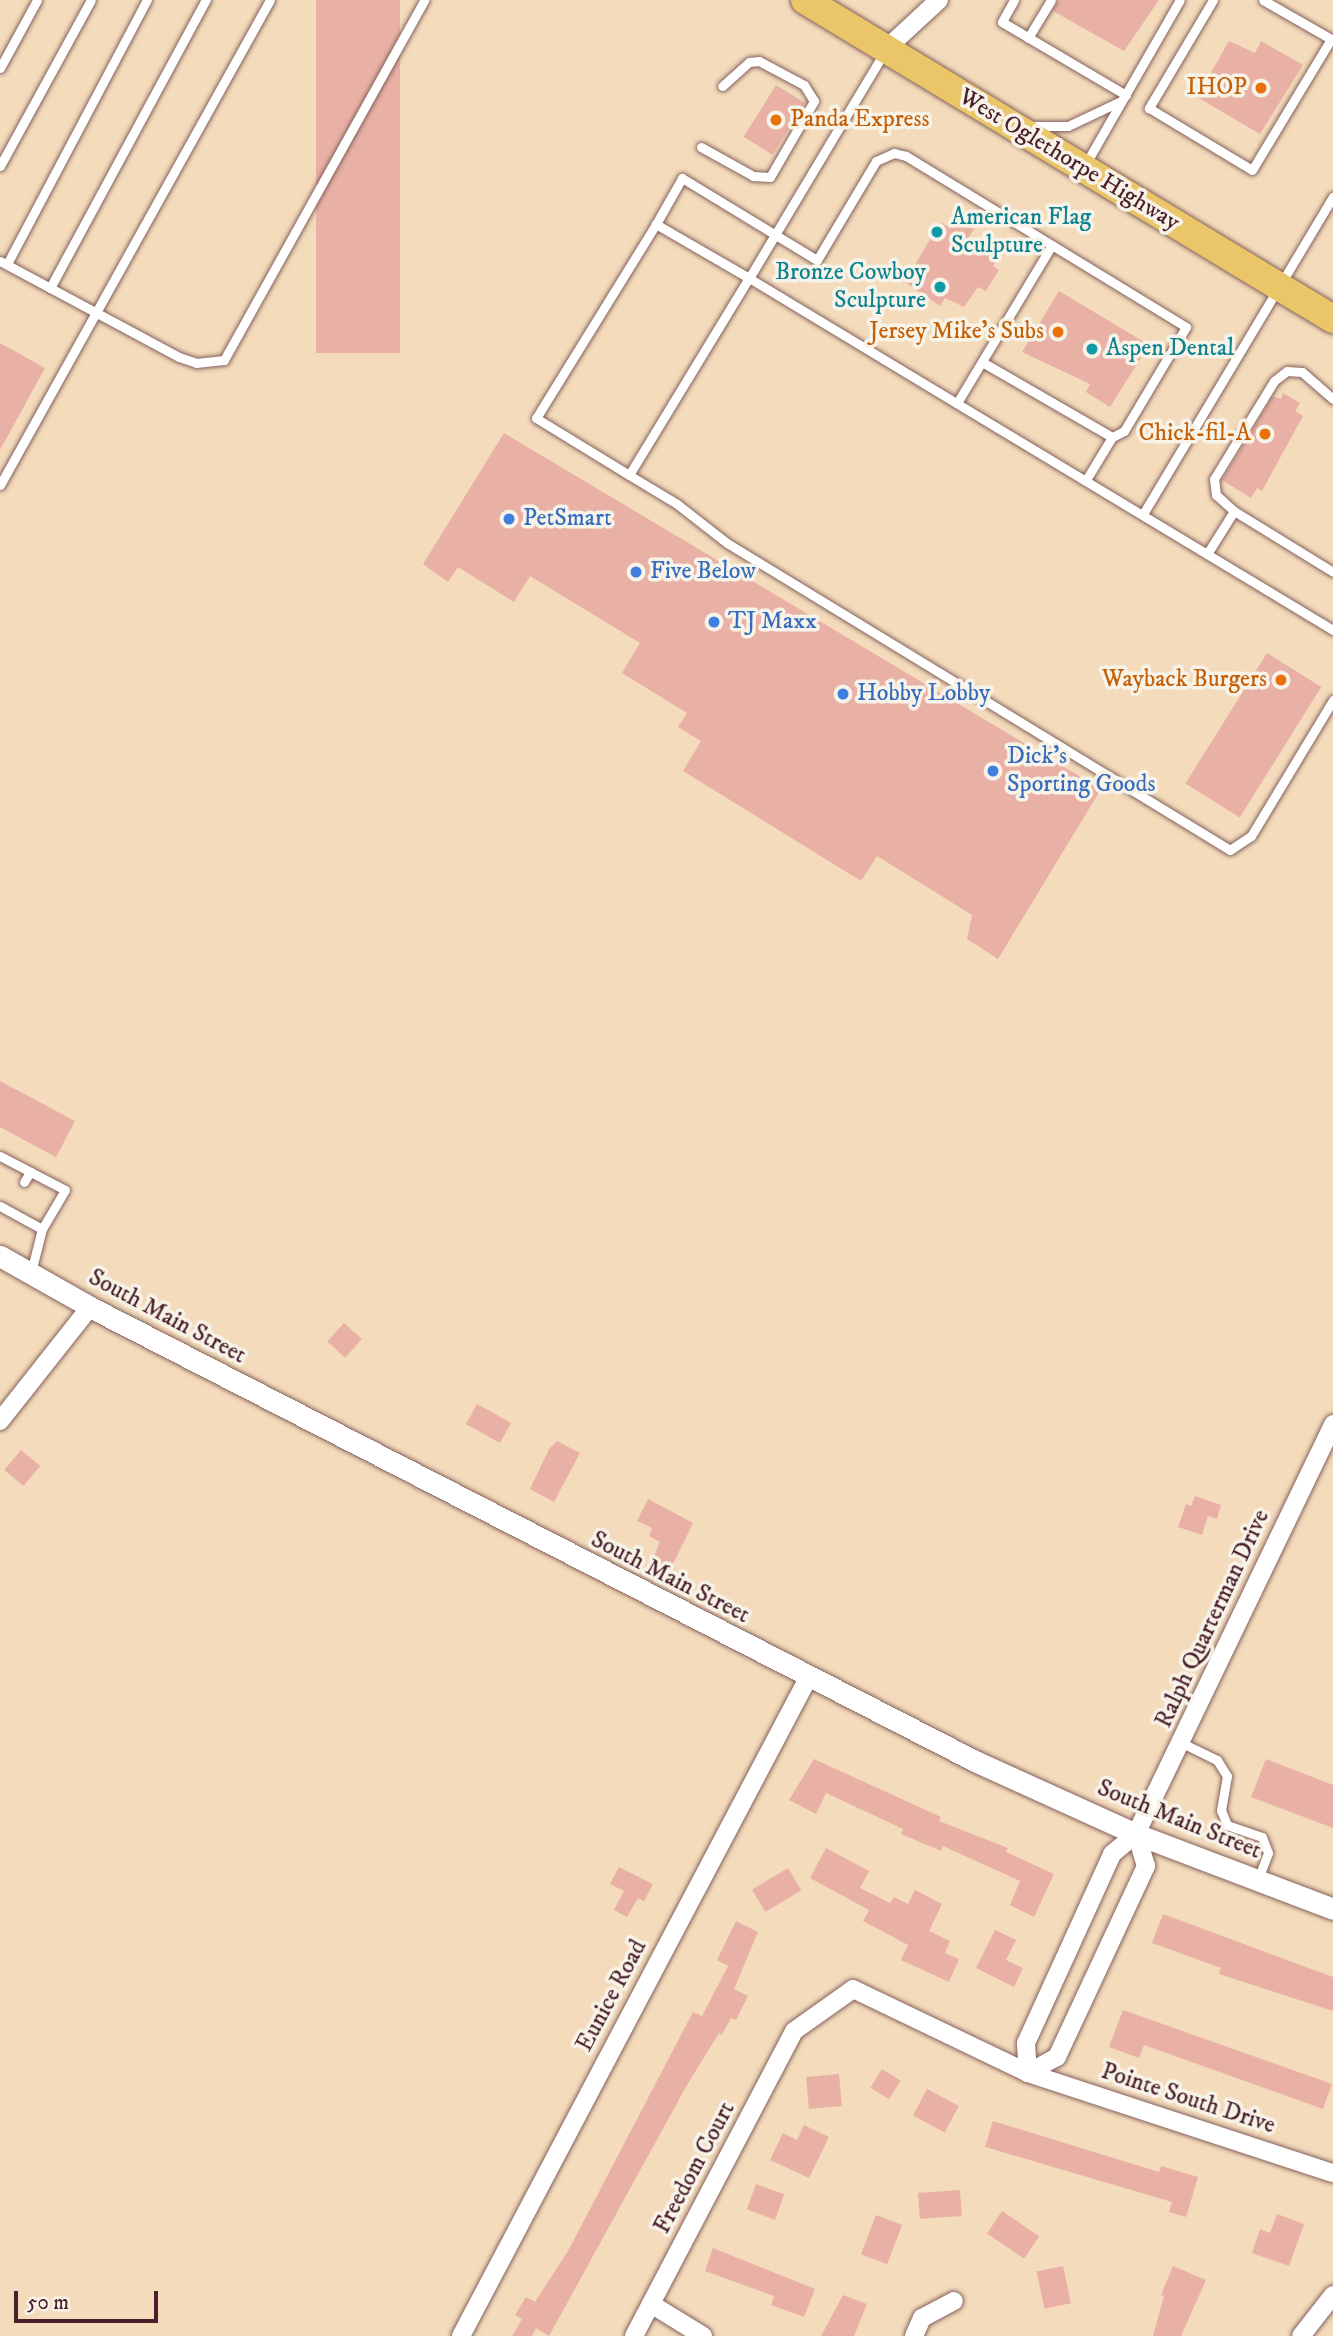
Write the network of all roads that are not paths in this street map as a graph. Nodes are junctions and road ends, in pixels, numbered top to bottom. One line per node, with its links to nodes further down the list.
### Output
1 (37, 0): 16 (lane)
2 (91, 0): 21 (lane)
3 (147, 0): 27 (lane)
4 (206, 0): 30 (lane)
5 (270, 0): 31 (lane)
6 (424, 0): 31 (lane)
7 (805, 0): 15 (highway, West Oglethorpe Highway)
8 (939, 0): 15 (street)
9 (1014, 0): 14 (lane)
10 (1051, 0): 14 (lane)
11 (1180, 0): 18 (lane)
12 (1213, 0): 13 (lane)
13 (1263, 0)
14 (1028, 38): 18 (lane)
15 (886, 49): 19 (highway, West Oglethorpe Highway); 25 (lane)
16 (0, 68)
17 (722, 86): 20 (lane)
18 (1124, 98): 19 (lane); 22 (lane)
19 (1013, 126): 22 (highway, West Oglethorpe Highway)
20 (701, 147)
21 (0, 166)
22 (1084, 168): 29 (highway, West Oglethorpe Highway)
23 (1333, 196): 29 (lane)
24 (656, 224): 25 (lane); 28 (lane); 37 (lane)
25 (775, 234): 26 (lane); 28 (lane)
26 (1052, 245): 33 (lane); 36 (lane)
27 (3, 262): 30 (lane)
28 (749, 278): 35 (lane); 37 (lane)
29 (1278, 286): 32 (highway, West Oglethorpe Highway); 41 (lane)
30 (50, 288): 31 (lane)
31 (99, 312): 39 (lane)
32 (1333, 319)
33 (982, 362): 35 (lane); 36 (lane)
34 (1333, 399): 40 (lane)
35 (957, 403): 38 (lane)
36 (1112, 437): 38 (lane)
37 (629, 475): 45 (lane)
38 (1086, 480): 41 (lane)
39 (0, 485)
40 (1234, 511): 42 (lane); 43 (lane)
41 (1143, 514): 42 (lane)
42 (1207, 554): 44 (lane)
43 (1333, 572)
44 (1333, 630)
45 (1333, 700)
46 (0, 1156): 47 (lane)
47 (30, 1172): 48 (lane); 51 (lane)
48 (24, 1182)
49 (14, 1201): 50 (lane)
50 (4, 1208): 51 (lane)
51 (42, 1229): 53 (lane)
52 (0, 1256): 53 (street, South Main Street)
53 (30, 1273): 54 (street, South Main Street)
54 (90, 1307): 55 (street); 57 (street, South Main Street)
55 (0, 1421)
56 (1333, 1424): 58 (street, Ralph Quarterman Drive)
57 (808, 1678): 59 (street, South Main Street); 67 (street, Eunice Road)
58 (1182, 1743): 59 (street, Ralph Quarterman Drive); 60 (lane)
59 (1136, 1834): 60 (street, South Main Street); 62 (street, Ralph Quarterman Drive); 62 (street)
60 (1257, 1880): 61 (street, South Main Street)
61 (1333, 1909)
62 (1028, 2073): 63 (street, Pointe South Drive); 66 (street, Freedom Court)
63 (1333, 2173)
64 (1333, 2295): 71 (street)
65 (954, 2301): 70 (street)
66 (652, 2304): 68 (street, Freedom Court); 69 (street)
67 (461, 2336)
68 (634, 2336)
69 (703, 2336)
70 (914, 2336)
71 (1301, 2336)

